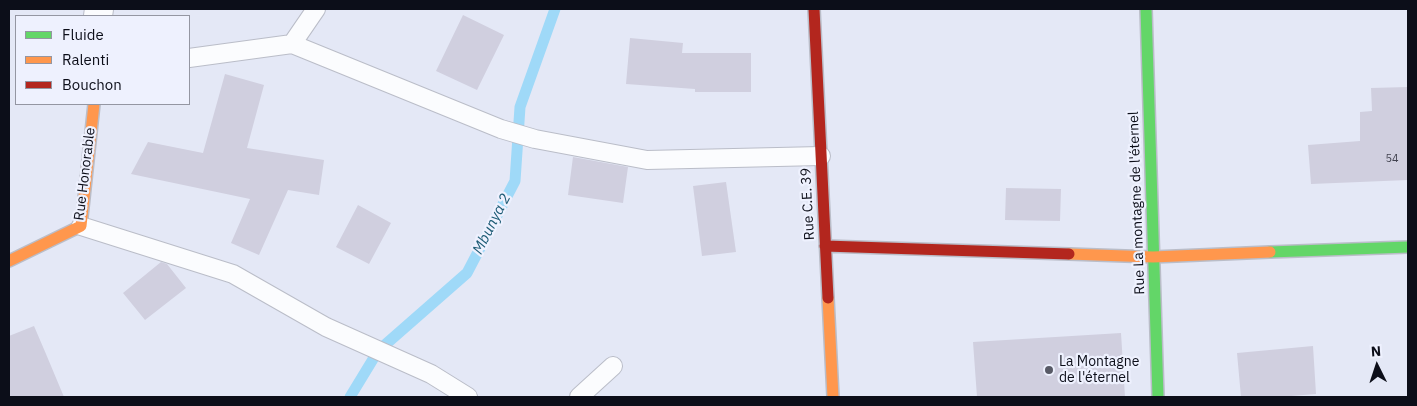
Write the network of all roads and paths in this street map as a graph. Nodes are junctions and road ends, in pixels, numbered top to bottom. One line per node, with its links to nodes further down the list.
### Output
1 (316, 9): 4 (lane)
2 (814, 9): 7 (street, Rue C.E. 39)
3 (1146, 9): 11 (street, Rue La montagne de l'éternel)
4 (292, 44): 5 (lane); 7 (lane)
5 (190, 58)
6 (94, 105): 8 (street, Rue Honorable)
7 (821, 156): 9 (street, Rue C.E. 39)
8 (81, 226): 12 (street, Rue Honorable); 14 (lane)
9 (825, 246): 11 (street); 16 (street, Rue C.E. 39)
10 (1408, 247): 11 (street)
11 (1153, 257): 17 (street, Rue La montagne de l'éternel)
12 (9, 261)
13 (613, 366): 15 (lane)
14 (468, 397)
15 (579, 397)
16 (833, 397)
17 (1158, 397)

